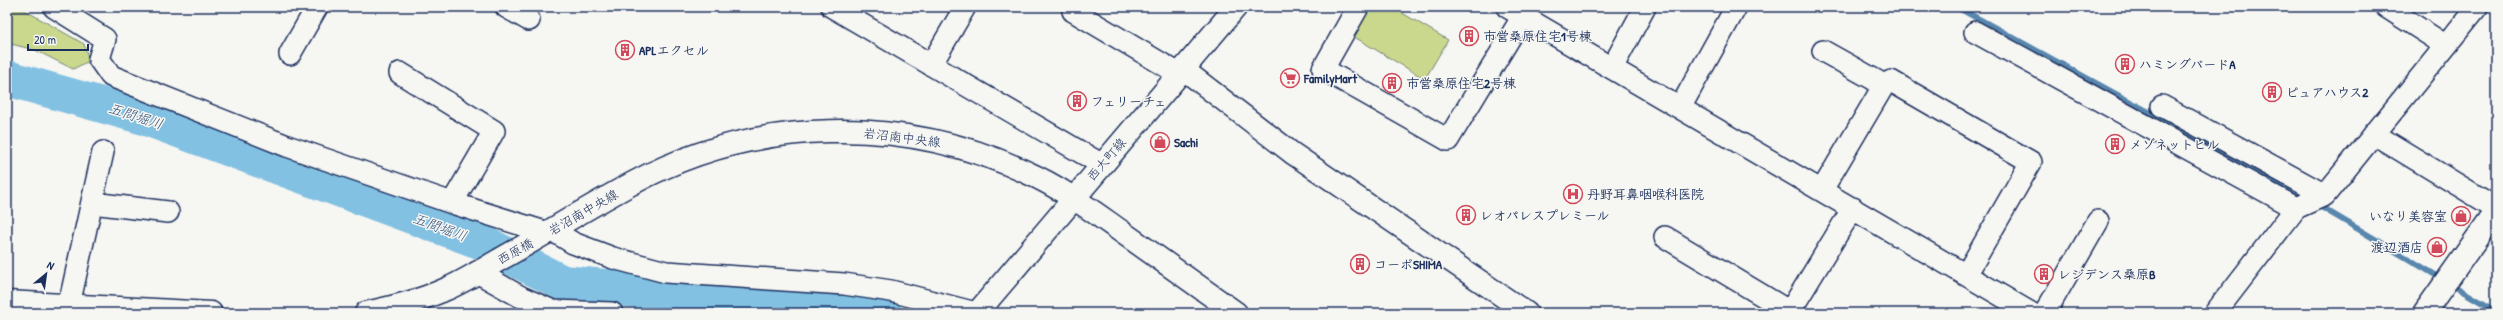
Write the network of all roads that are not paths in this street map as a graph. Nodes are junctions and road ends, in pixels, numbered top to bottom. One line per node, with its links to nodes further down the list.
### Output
1 (54, 7): 33 (street)
2 (317, 7): 18 (street)
3 (506, 7): 14 (street)
4 (832, 7): 19 (street)
5 (965, 7): 19 (street)
6 (1236, 7): 21 (street, 西大町線)
7 (1358, 7): 13 (street)
8 (1646, 7): 20 (street)
9 (1736, 7): 25 (street)
10 (2386, 7): 16 (street)
11 (2477, 7): 16 (street)
12 (1073, 11): 21 (street)
13 (1515, 12): 20 (street)
14 (529, 20)
15 (1975, 32): 31 (street)
16 (2445, 45): 26 (street)
17 (1823, 51): 23 (street)
18 (290, 54)
19 (931, 65): 28 (street)
20 (1612, 68): 25 (street)
21 (1181, 71): 28 (street, 西大町線); 52 (street)
22 (400, 73): 33 (street)
23 (1884, 85): 29 (street); 42 (street)
24 (2162, 106): 31 (street)
25 (1680, 108): 29 (street)
26 (2374, 134): 31 (street); 35 (street)
27 (103, 152): 32 (street)
28 (1101, 164): 30 (street, 西大町線)
29 (1822, 190): 34 (street)
30 (1073, 198): 39 (street, 岩沼南中央線); 50 (street, 西大町線); 51 (street, 岩沼南中央線)
31 (2311, 201): 55 (street)
32 (92, 203): 36 (street); 44 (street)
33 (452, 203): 39 (street)
34 (1853, 208): 42 (street); 46 (street)
35 (2496, 208)
36 (168, 212)
37 (2496, 212): 56 (street)
38 (2098, 222): 54 (street)
39 (548, 233): 41 (street, 西原橋); 50 (street)
40 (1665, 237): 46 (street)
41 (482, 269): 48 (street); 49 (street)
42 (1966, 275): 53 (street)
43 (7, 302): 44 (street)
44 (77, 308): 45 (street)
45 (126, 311): 47 (street)
46 (1790, 312)
47 (200, 313)
48 (366, 313)
49 (612, 313)
50 (976, 313)
51 (1236, 313)
52 (1528, 313)
53 (2031, 313)
54 (2045, 313)
55 (2215, 313)
56 (2424, 313)

